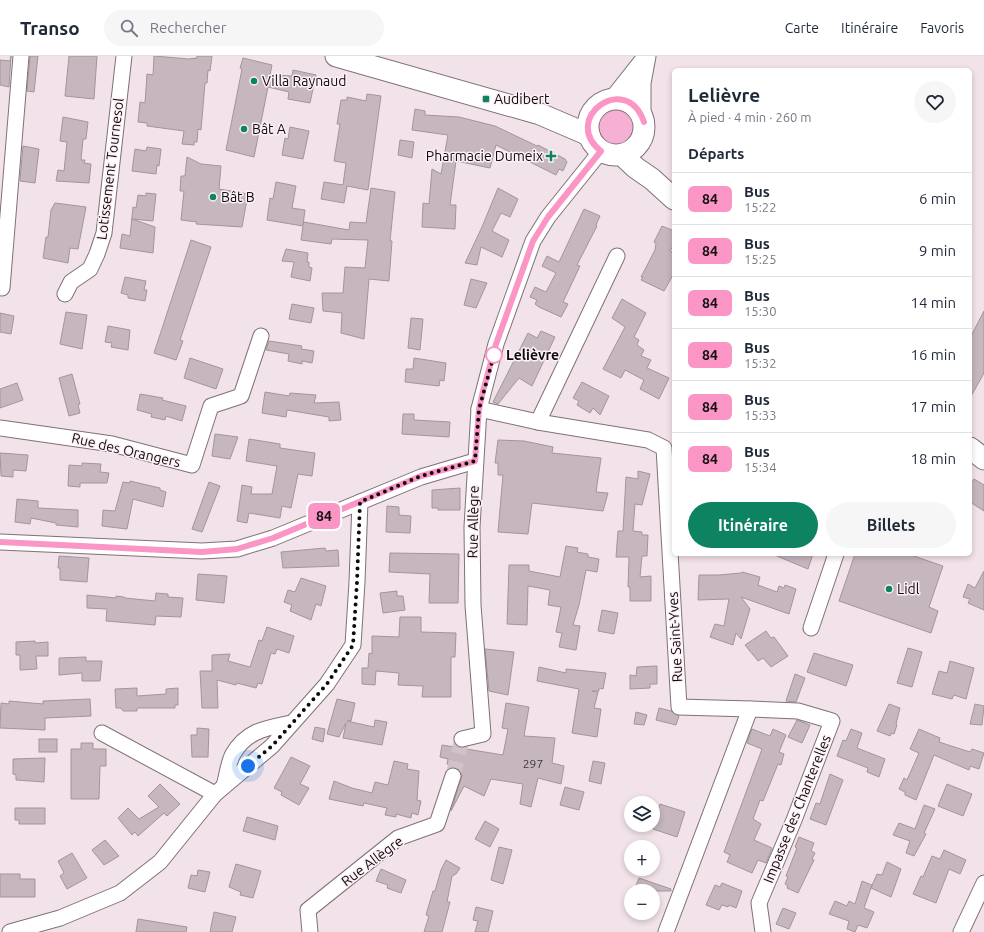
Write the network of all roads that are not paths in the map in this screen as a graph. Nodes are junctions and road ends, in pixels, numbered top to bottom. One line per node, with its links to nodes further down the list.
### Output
1 (21, 56): 14 (street)
2 (124, 56): 15 (street, Lotissement Tournesol)
3 (336, 56): 7 (main road)
4 (645, 59): 5 (street); 6 (street)
5 (605, 103): 6 (main road); 7 (main road); 9 (main road)
6 (641, 113): 8 (main road)
7 (540, 114): 9 (main road)
8 (642, 141): 10 (main road); 11 (main road)
9 (595, 143): 10 (main road); 17 (street, Rue Allègre)
10 (622, 155): 11 (main road)
11 (652, 179): 12 (main road)
12 (672, 197)
13 (617, 256): 18 (street)
14 (2, 288)
15 (65, 294)
16 (261, 336): 19 (street, Rue des Orangers)
17 (479, 409): 18 (street, Rue Saint-Yves); 20 (street, Rue Allègre)
18 (538, 422): 25 (street, Rue Saint-Yves)
19 (0, 428)
20 (475, 461): 21 (street); 28 (street, Rue Allègre)
21 (360, 502): 22 (street); 26 (street)
22 (0, 542)
23 (835, 556): 24 (street)
24 (811, 628)
25 (750, 709): 34 (street); 35 (street, Impasse des Chanterelles)
26 (291, 723): 30 (street); 30 (street)
27 (102, 733): 30 (street)
28 (462, 739)
29 (453, 776): 33 (street, Rue Allègre)
30 (220, 790): 32 (street)
31 (984, 883): 36 (street)
32 (10, 932)
33 (310, 932)
34 (666, 932)
35 (763, 932)
36 (961, 932)

